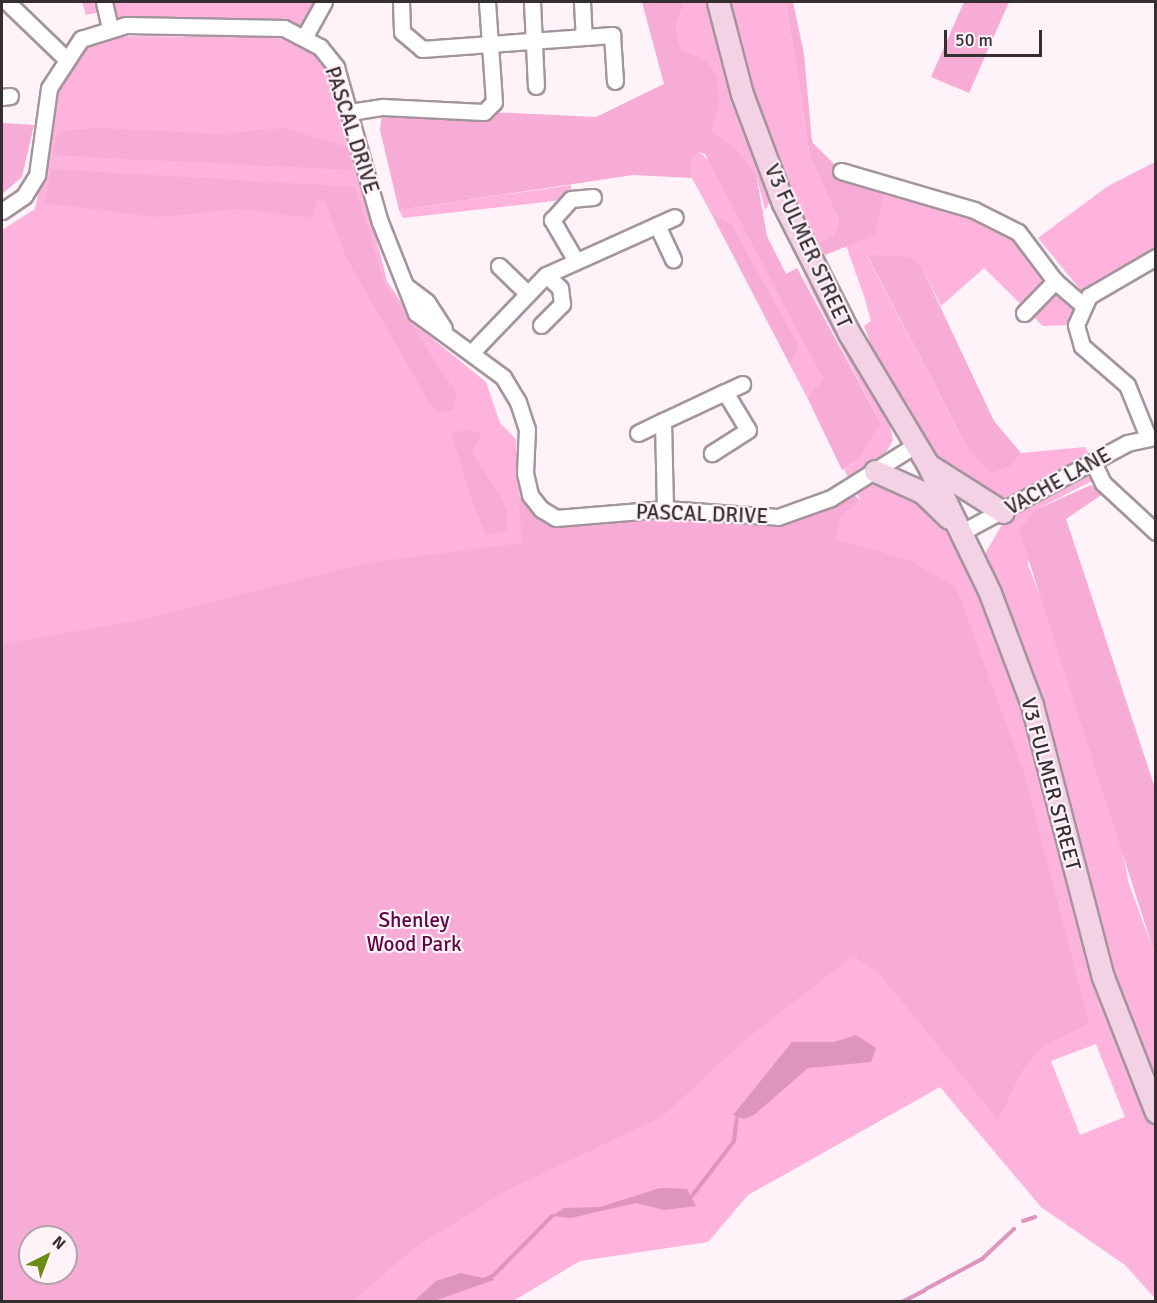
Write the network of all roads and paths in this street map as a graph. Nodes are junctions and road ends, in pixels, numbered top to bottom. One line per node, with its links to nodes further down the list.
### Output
1 (7, 2): 14 (street)
2 (104, 2): 9 (street)
3 (324, 2): 10 (street)
4 (401, 2): 13 (street)
5 (487, 2): 13 (street)
6 (532, 2): 12 (street)
7 (582, 2): 11 (street)
8 (718, 2): 39 (street, V3 FULMER STREET)
9 (110, 27): 10 (street, PASCAL DRIVE); 14 (street)
10 (305, 36): 17 (street, PASCAL DRIVE)
11 (584, 36): 12 (street); 15 (street)
12 (534, 39): 13 (street); 16 (street)
13 (491, 42): 17 (street)
14 (64, 57): 20 (street)
15 (615, 81)
16 (536, 86)
17 (350, 112): 33 (street, PASCAL DRIVE)
18 (841, 171): 28 (street)
19 (593, 196): 25 (street)
20 (2, 211)
21 (675, 217): 22 (street)
22 (657, 225): 24 (street); 25 (street)
23 (1155, 257): 30 (street)
24 (673, 260)
25 (576, 261): 27 (street)
26 (500, 266): 29 (street)
27 (546, 274): 29 (street); 32 (street)
28 (1055, 281): 30 (street); 31 (street)
29 (525, 291): 33 (street)
30 (1081, 304): 38 (street)
31 (1024, 313)
32 (541, 325)
33 (472, 351): 44 (street, PASCAL DRIVE)
34 (742, 384): 35 (street)
35 (725, 392): 36 (street); 40 (street)
36 (663, 421): 37 (street); 44 (street)
37 (638, 433)
38 (1151, 437): 42 (street, VACHE LANE)
39 (915, 445): 41 (street, V3 FULMER STREET); 43 (street, PASCAL DRIVE)
40 (712, 453)
41 (927, 463): 45 (street); 46 (street, V3 FULMER STREET)
42 (1094, 464): 45 (street, VACHE LANE); 47 (street)
43 (875, 471): 44 (street, PASCAL DRIVE); 46 (street)
44 (665, 509)
45 (1004, 512): 46 (street, VACHE LANE)
46 (962, 532): 48 (street, V3 FULMER STREET)
47 (1155, 532)
48 (1155, 1112)

